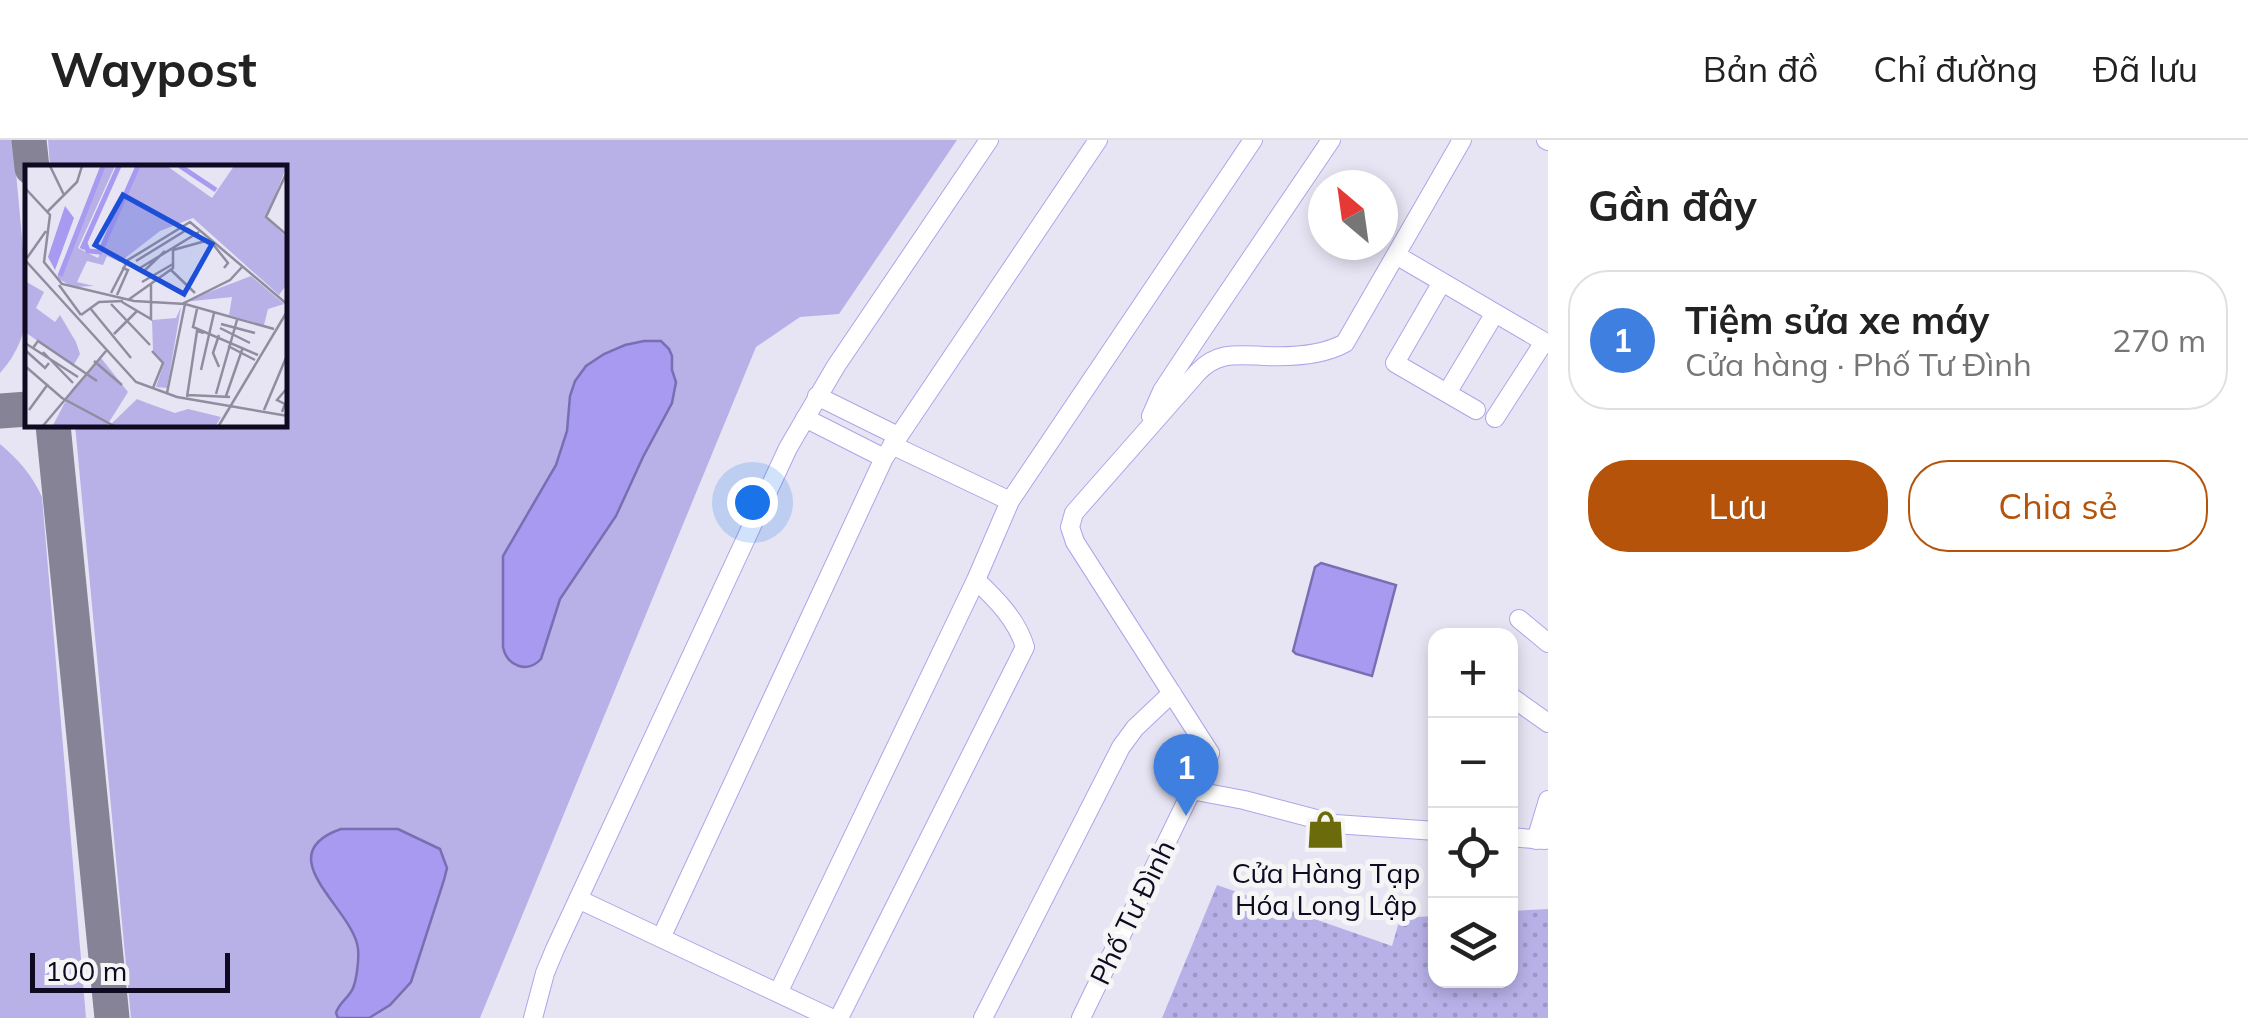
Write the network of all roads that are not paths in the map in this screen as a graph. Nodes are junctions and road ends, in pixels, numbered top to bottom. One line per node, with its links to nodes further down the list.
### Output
1 (989, 140): 15 (street)
2 (1098, 140): 20 (street)
3 (1253, 140): 21 (street)
4 (1330, 140): 11 (street)
5 (1462, 140): 6 (street)
6 (1398, 252)
7 (1398, 256): 9 (street)
8 (1393, 260): 13 (street)
9 (1442, 282): 10 (street); 14 (street)
10 (1495, 313): 12 (street); 14 (street)
11 (1199, 334): 13 (street); 19 (street)
12 (1546, 343): 18 (street)
13 (1229, 354): 19 (street)
14 (1447, 393): 16 (street)
15 (817, 396): 17 (street); 20 (street)
16 (1476, 410)
17 (805, 418): 20 (street); 32 (street)
18 (1495, 418)
19 (1142, 434): 25 (street)
20 (892, 446): 21 (street); 33 (street)
21 (1010, 501): 22 (street)
22 (976, 580): 34 (street); 37 (street)
23 (1518, 619): 24 (street)
24 (1548, 642)
25 (1172, 694): 28 (street, Phố Tư Đình); 38 (street)
26 (1518, 702): 27 (street)
27 (1548, 723)
28 (1191, 790): 30 (street); 39 (street, Phố Tư Đình)
29 (1548, 800): 31 (street)
30 (1428, 830)
31 (1542, 840)
32 (578, 899): 33 (street); 35 (street)
33 (661, 938): 34 (street)
34 (778, 993): 36 (street)
35 (532, 1018)
36 (831, 1018)
37 (840, 1018)
38 (983, 1018)
39 (1081, 1018)

